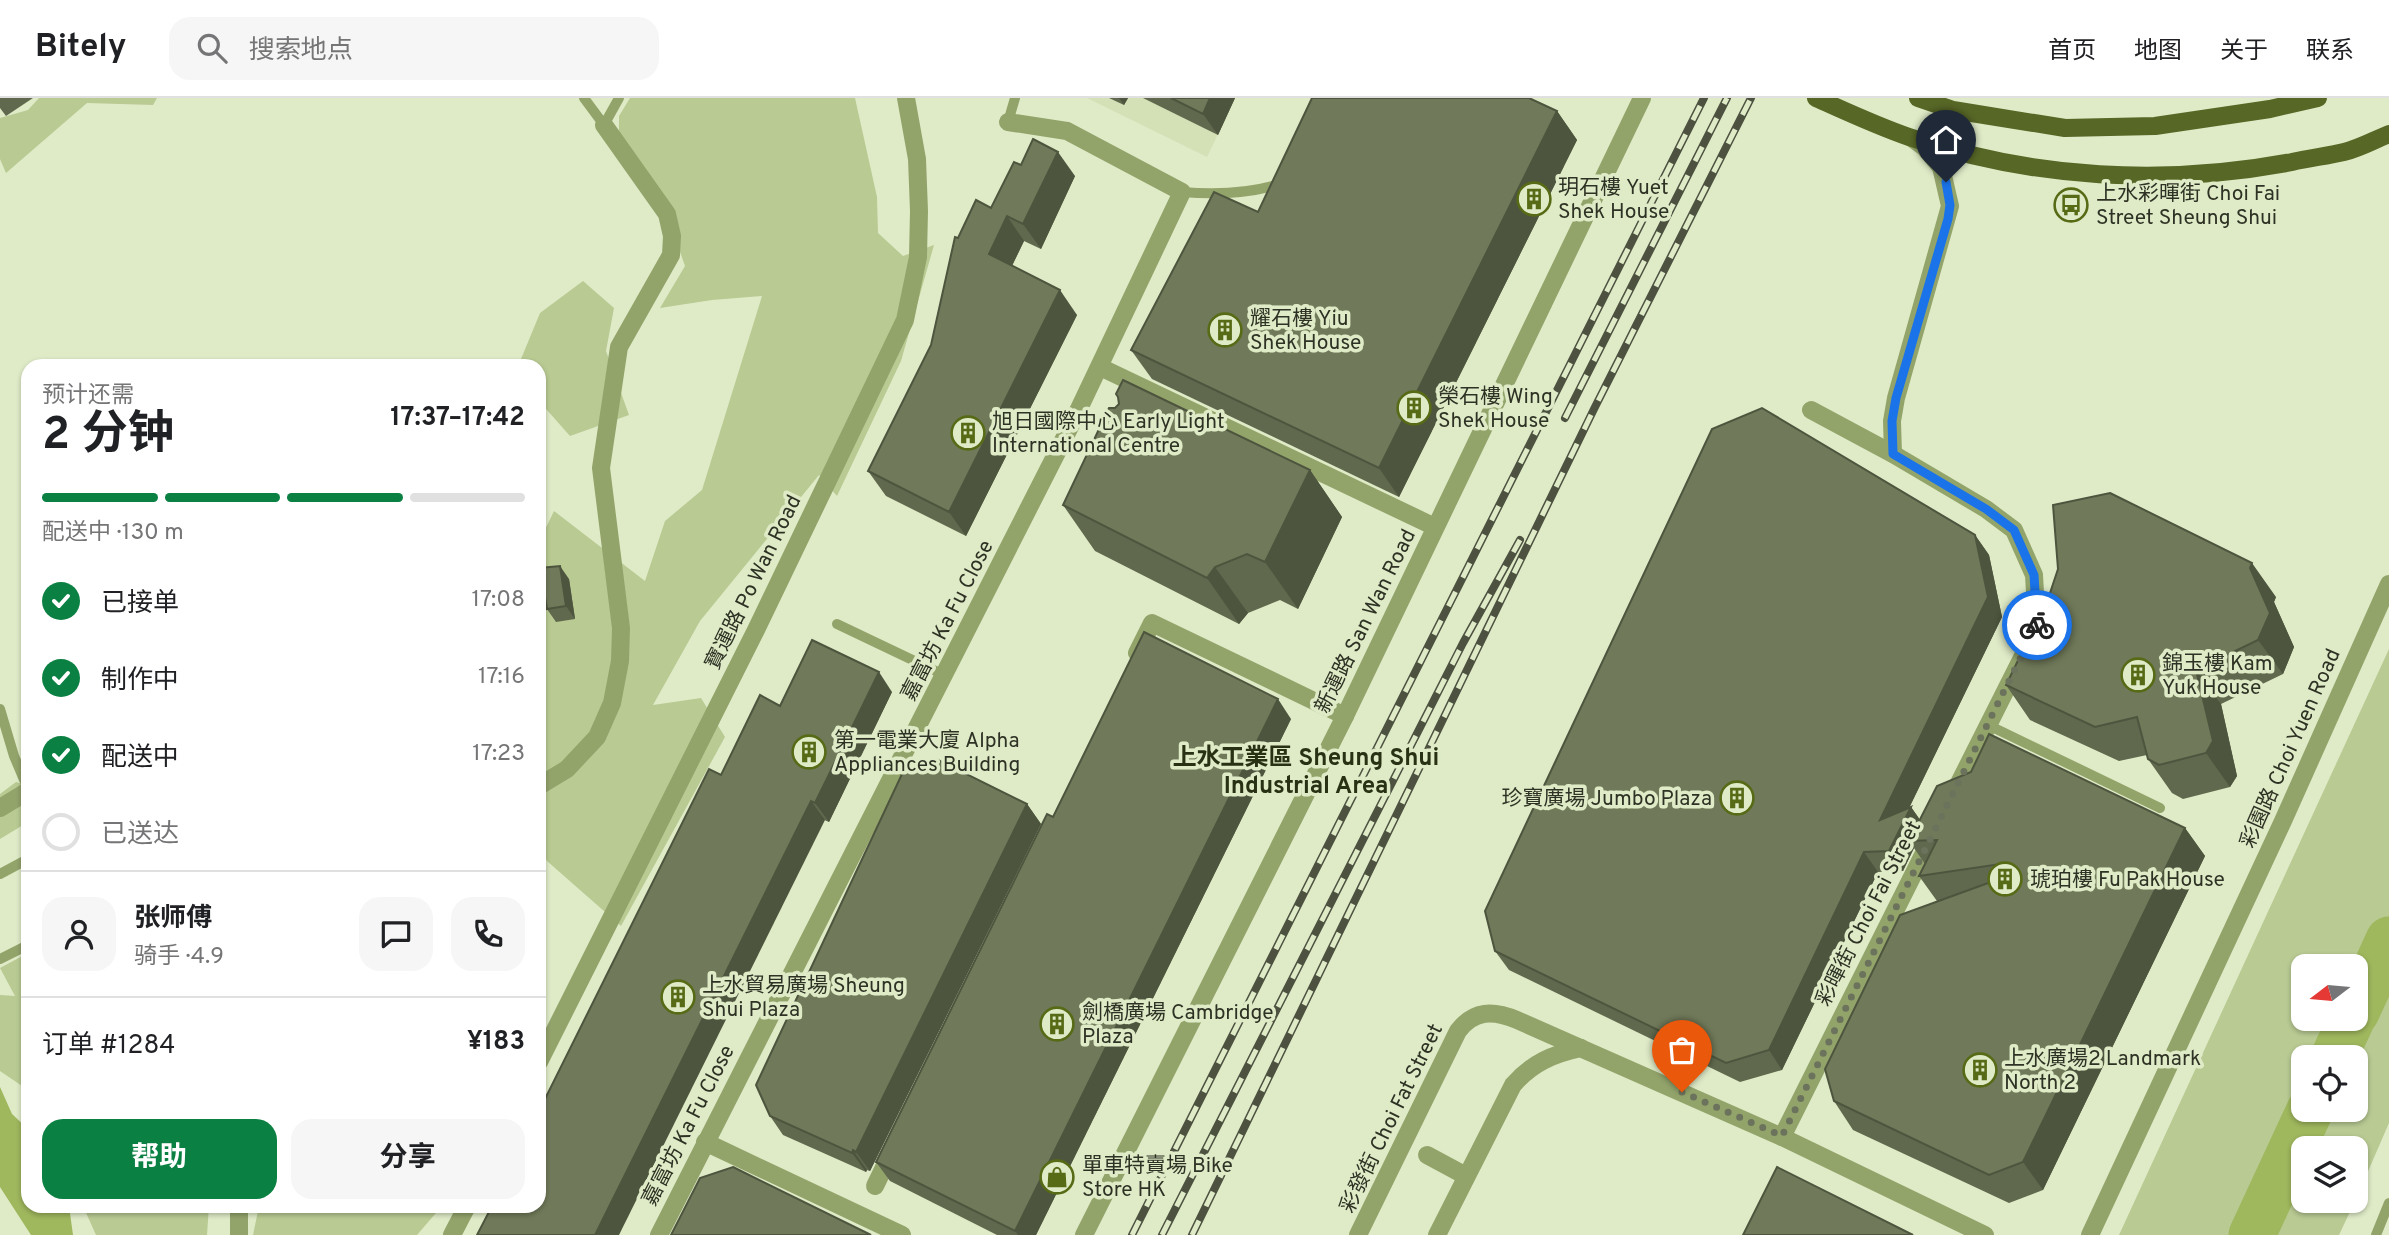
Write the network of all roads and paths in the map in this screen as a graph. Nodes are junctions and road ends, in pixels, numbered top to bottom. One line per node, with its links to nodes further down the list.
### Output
1 (584, 98): 10 (lane)
2 (619, 98): 10 (lane)
3 (906, 98): 37 (street, 寶運路 Po Wan Road)
4 (1015, 98): 9 (lane)
5 (1642, 98): 20 (street, 新運路 San Wan Road)
6 (1816, 98): 12 (main road)
7 (1918, 98): 8 (main road)
8 (2318, 98)
9 (1008, 122): 14 (street)
10 (604, 125): 29 (street)
11 (2389, 134): 12 (main road)
12 (1911, 137): 19 (street)
13 (1292, 176): 14 (lane)
14 (1182, 192): 15 (street, 嘉富坊 Ka Fu Close)
15 (1100, 367): 17 (street, 嘉富坊 Ka Fu Close); 20 (street)
16 (1811, 411): 19 (street, 彩暉街 Choi Fai Street)
17 (1077, 413): 18 (lane); 24 (street, 嘉富坊 Ka Fu Close)
18 (1123, 436)
19 (1893, 454): 27 (street, 彩暉街 Choi Fai Street)
20 (1436, 527): 26 (street, 新運路 San Wan Road)
21 (2389, 584): 56 (street, 彩園路 Choi Yuen Road)
22 (837, 625): 24 (lane)
23 (1127, 673): 26 (street)
24 (944, 675): 41 (street, 嘉富坊 Ka Fu Close)
25 (0, 709): 28 (lane)
26 (1345, 716): 52 (street, 新運路 San Wan Road)
27 (1988, 725): 31 (lane); 40 (street, 彩暉街 Choi Fai Street)
28 (21, 772)
29 (546, 782)
30 (21, 794): 32 (street)
31 (2160, 807)
32 (0, 808)
33 (21, 863): 34 (lane)
34 (0, 874)
35 (21, 948): 36 (lane)
36 (0, 959)
37 (546, 1048)
38 (1581, 1048): 40 (street, 彩發街 Choi Fat Street); 43 (street); 53 (street, 彩發街 Choi Fat Street)
39 (899, 1136): 44 (street)
40 (1782, 1136): 55 (street, 彩發街 Choi Fat Street)
41 (705, 1142): 50 (street, 嘉富坊 Ka Fu Close); 51 (street)
42 (1427, 1155): 43 (street)
43 (1466, 1176): 54 (street)
44 (875, 1186)
45 (2389, 1203): 57 (lane)
46 (239, 1213): 48 (street)
47 (463, 1213): 49 (street)
48 (239, 1235)
49 (452, 1235)
50 (659, 1235)
51 (902, 1235)
52 (1084, 1235)
53 (1358, 1235)
54 (1437, 1235)
55 (1985, 1235)
56 (2090, 1235)
57 (2376, 1235)

